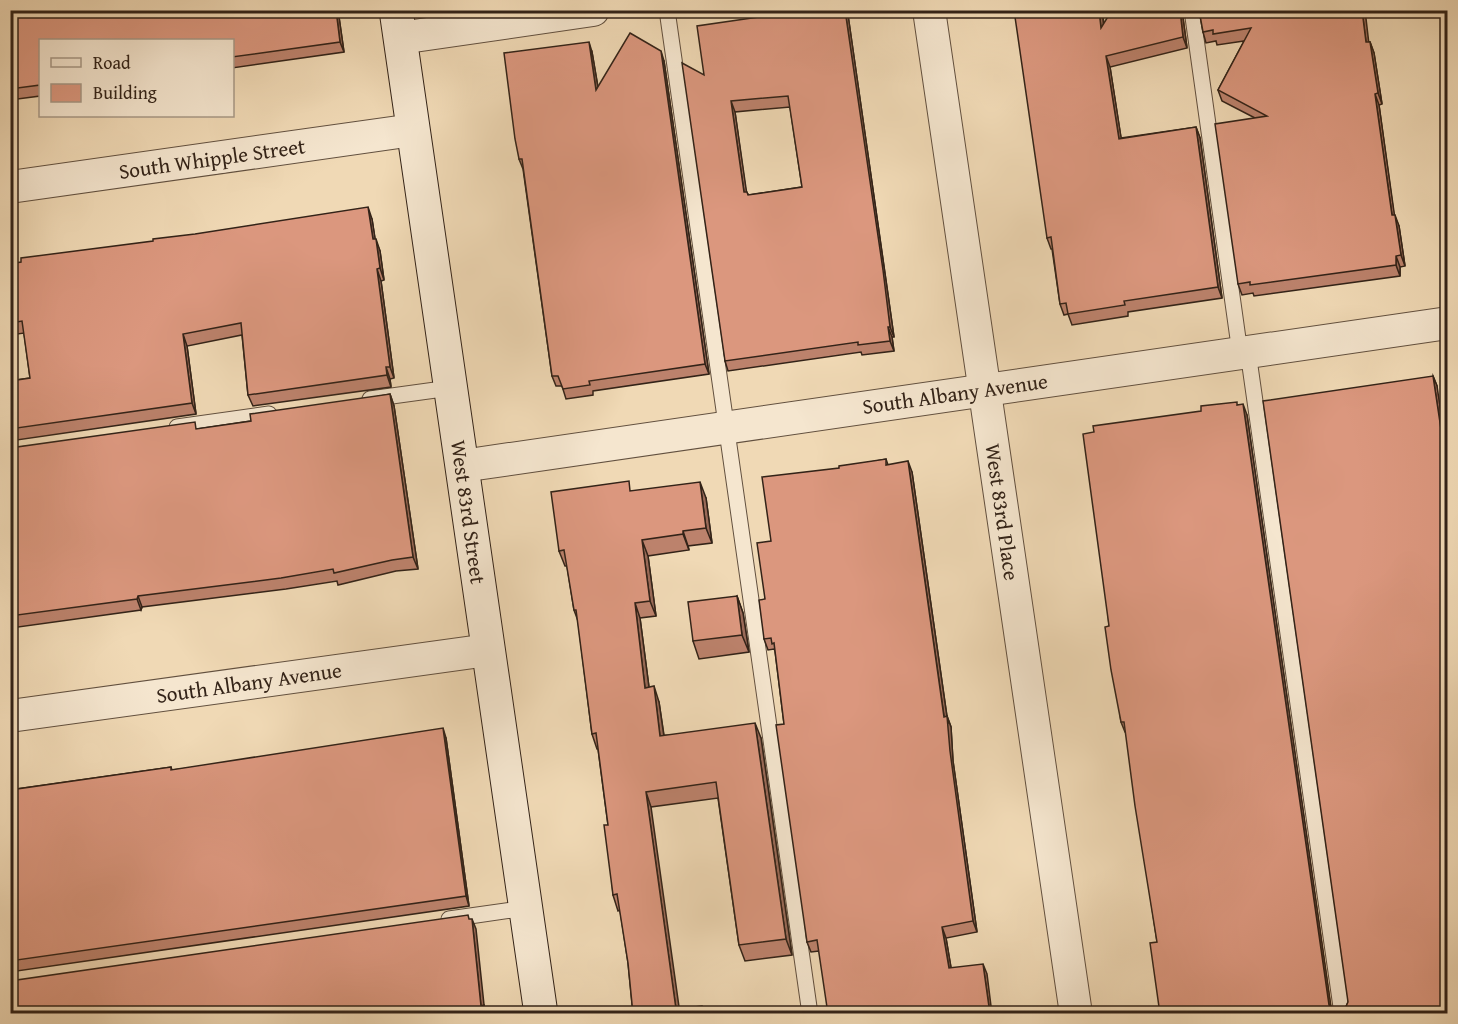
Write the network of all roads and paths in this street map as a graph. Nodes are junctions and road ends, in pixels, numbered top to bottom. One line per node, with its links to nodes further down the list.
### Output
1 (593, 10): 5 (street)
2 (667, 10): 14 (lane)
3 (929, 10): 11 (street, West 83rd Place)
4 (1192, 10): 9 (lane)
5 (398, 24): 6 (street, West 83rd Street)
6 (413, 130): 7 (street, South Whipple Street); 10 (street, West 83rd Street)
7 (10, 188)
8 (1448, 323): 9 (street, South Albany Avenue)
9 (1244, 352): 11 (street, South Albany Avenue); 24 (lane)
10 (450, 388): 12 (lane); 16 (street, West 83rd Street)
11 (985, 390): 14 (street, South Albany Avenue); 23 (street, West 83rd Place)
12 (360, 400)
13 (279, 412): 15 (lane)
14 (727, 428): 16 (street, South Albany Avenue); 22 (lane)
15 (162, 429)
16 (462, 466): 17 (street, West 83rd Street)
17 (488, 650): 18 (street, South Albany Avenue); 19 (street, West 83rd Street)
18 (10, 716)
19 (526, 908): 20 (lane); 21 (street, West 83rd Street)
20 (435, 921)
21 (541, 1014)
22 (810, 1014)
23 (1076, 1014)
24 (1342, 1014)

